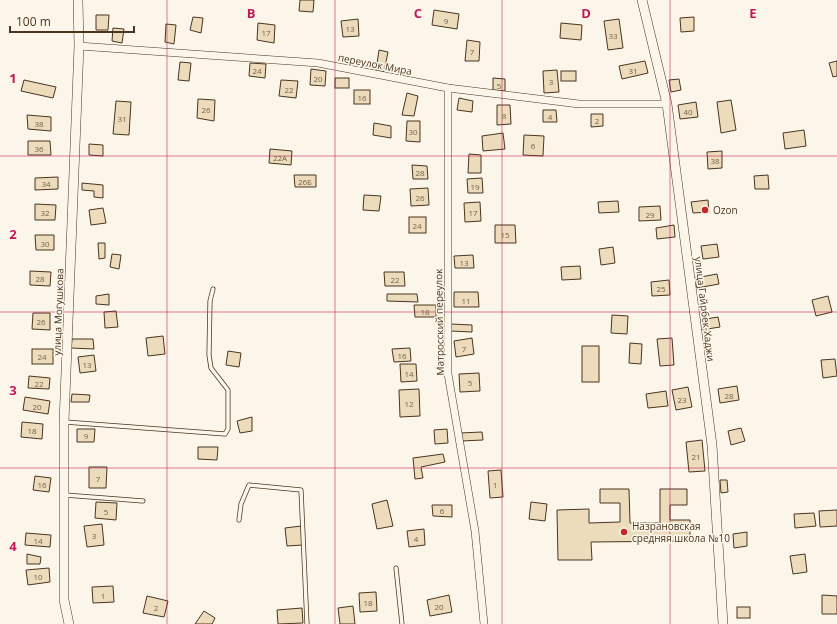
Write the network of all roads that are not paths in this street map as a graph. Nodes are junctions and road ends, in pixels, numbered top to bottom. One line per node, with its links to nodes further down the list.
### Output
1 (78, 0): 3 (street, улица Могушкова)
2 (642, 0): 5 (street, улица Гайрбек-Хаджи)
3 (79, 46): 4 (street, переулок Мира); 7 (street, улица Могушкова)
4 (448, 88): 5 (street, переулок Мира); 15 (street, Матросский переулок)
5 (667, 104): 16 (street, улица Гайрбек-Хаджи)
6 (213, 289): 7 (lane)
7 (64, 422): 8 (street, улица Могушкова)
8 (64, 495): 9 (lane); 12 (street, улица Могушкова)
9 (143, 501)
10 (239, 520): 13 (lane)
11 (396, 568): 14 (lane)
12 (69, 624)
13 (307, 624)
14 (402, 624)
15 (484, 624)
16 (723, 624)

